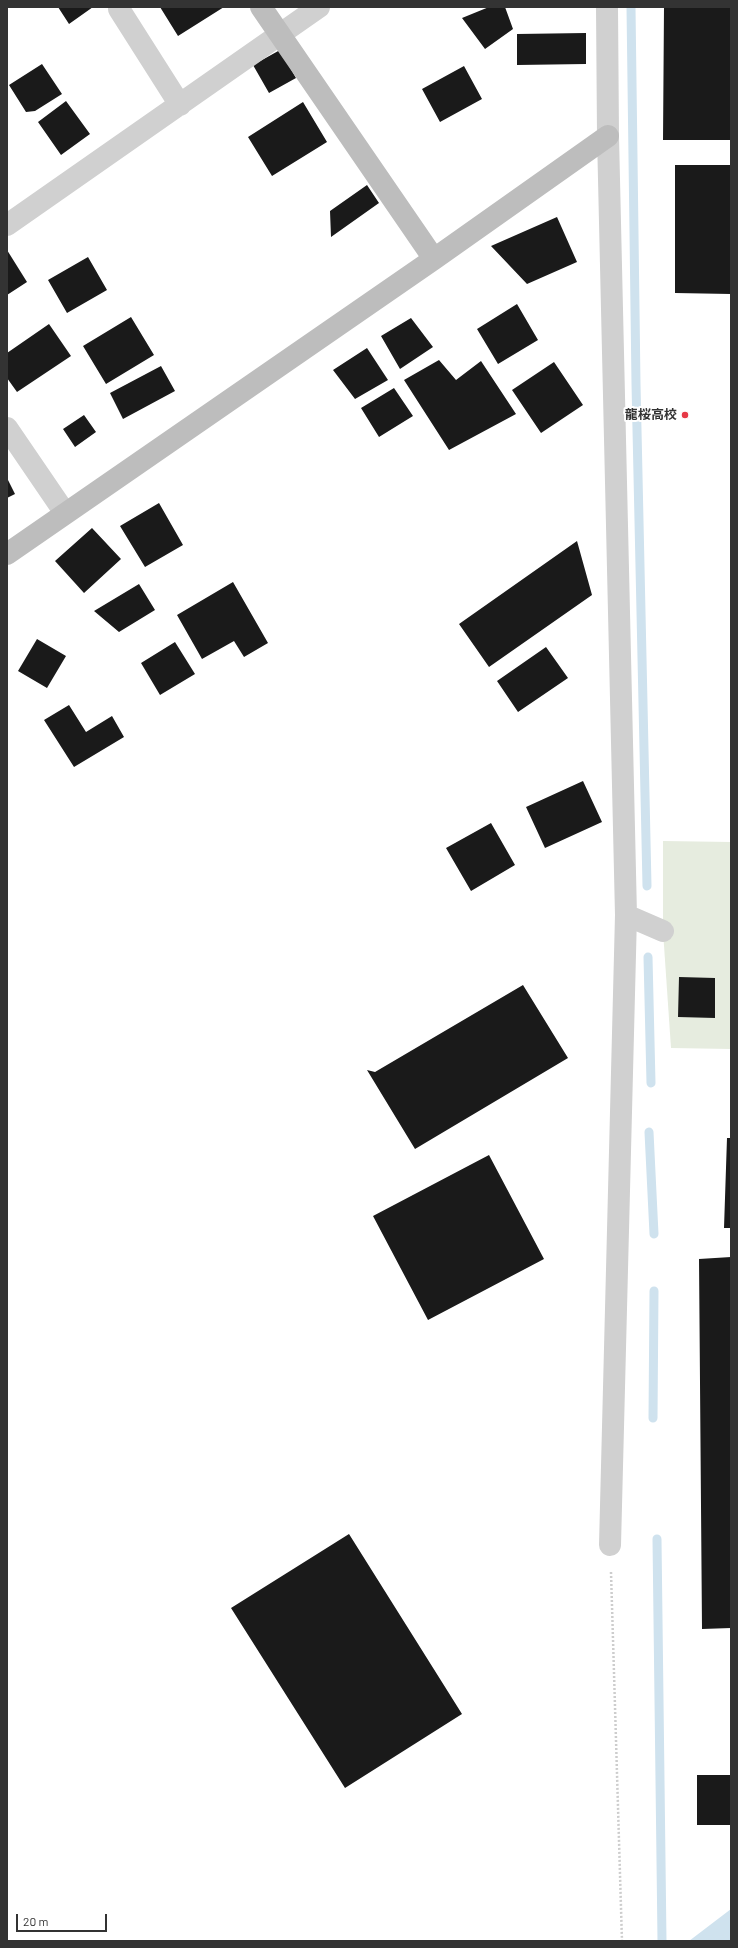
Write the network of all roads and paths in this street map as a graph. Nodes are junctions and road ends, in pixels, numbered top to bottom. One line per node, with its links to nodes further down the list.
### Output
1 (261, 7): 5 (street)
2 (319, 7): 5 (street)
3 (607, 7): 7 (street)
4 (119, 9): 6 (street)
5 (280, 35): 6 (street); 9 (street)
6 (180, 105): 8 (street)
7 (608, 136): 9 (street); 13 (street)
8 (7, 225)
9 (434, 259): 11 (street)
10 (7, 428): 11 (street)
11 (65, 513): 12 (street)
12 (7, 554)
13 (626, 915): 14 (street); 15 (street)
14 (663, 931)
15 (610, 1545): 16 (path)
16 (622, 1941)

